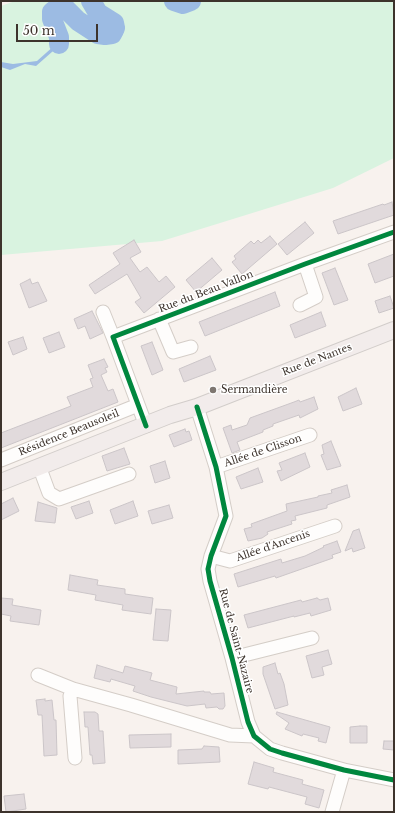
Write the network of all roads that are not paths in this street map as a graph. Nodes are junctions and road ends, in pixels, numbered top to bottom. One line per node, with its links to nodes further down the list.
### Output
1 (394, 232): 2 (street, Rue du Beau Vallon)
2 (305, 264): 3 (street); 5 (street, Rue du Beau Vallon)
3 (300, 305)
4 (103, 312): 7 (street)
5 (159, 319): 7 (street, Rue du Beau Vallon); 8 (street, Rue du Beau Vallon)
6 (394, 330): 10 (main road, Rue de Nantes)
7 (113, 337): 9 (street)
8 (190, 347)
9 (138, 405): 11 (street); 13 (street, Résidence Beausoleil)
10 (197, 407): 11 (main road, Rue de Nantes); 15 (street, Rue de Saint-Nazaire)
11 (146, 426): 14 (main road, Rue de Nantes)
12 (310, 435): 15 (street, Allée de Clisson)
13 (1, 460)
14 (39, 466): 16 (street); 17 (main road, Rue de Nantes)
15 (216, 467): 19 (street, Rue de Saint-Nazaire)
16 (129, 474)
17 (1, 482)
18 (335, 526): 19 (street, Allée d'Ancenis)
19 (211, 556): 21 (street, Rue de Saint-Nazaire)
20 (312, 638): 21 (street)
21 (232, 658): 24 (street, Rue de Saint-Nazaire)
22 (38, 675): 23 (street)
23 (73, 689): 24 (street); 25 (street)
24 (254, 736): 26 (street, Rue de Saint-Nazaire)
25 (75, 758)
26 (344, 770): 27 (street, Rue de Saint-Nazaire); 28 (street)
27 (394, 780)
28 (332, 812)

